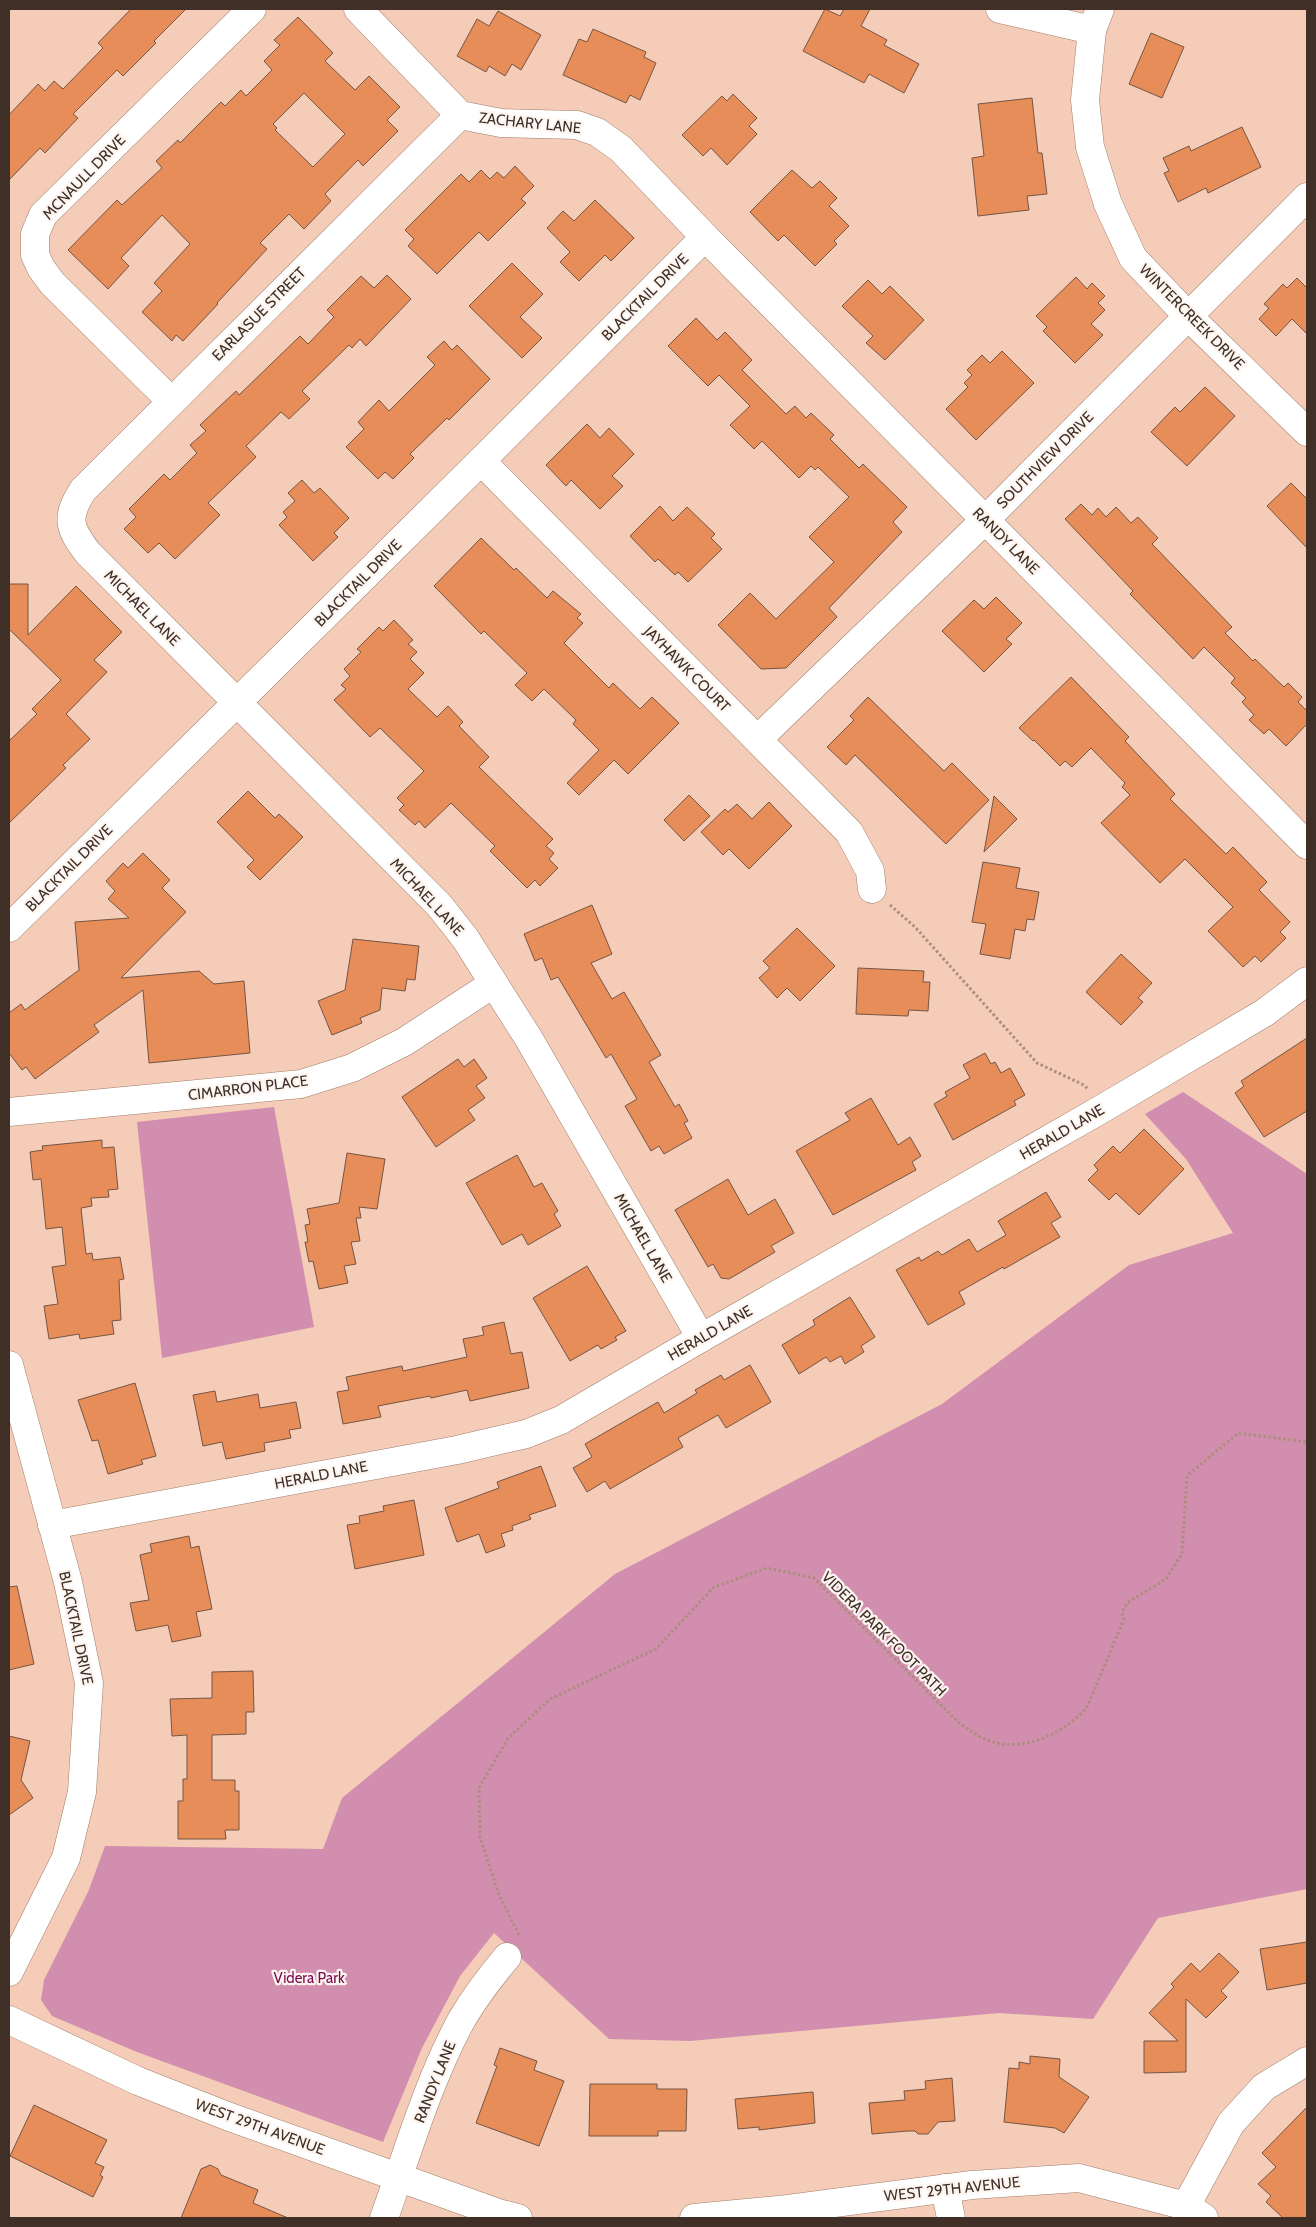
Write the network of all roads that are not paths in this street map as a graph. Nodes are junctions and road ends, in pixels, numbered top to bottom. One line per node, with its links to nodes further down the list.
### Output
1 (252, 9): 9 (street, MCNAULL DRIVE)
2 (358, 9): 5 (street, ZACHARY LANE)
3 (1000, 9): 4 (street)
4 (1096, 20): 8 (street, WINTERCREEK DRIVE)
5 (460, 115): 7 (street, ZACHARY LANE); 9 (street, EARLASUE STREET)
6 (1307, 198): 8 (street, SOUTHVIEW DRIVE)
7 (705, 237): 11 (street, BLACKTAIL DRIVE); 13 (street, RANDY LANE)
8 (1188, 316): 10 (street, WINTERCREEK DRIVE); 13 (street, SOUTHVIEW DRIVE)
9 (171, 401): 12 (street, EARLASUE STREET)
10 (1307, 432)
11 (481, 461): 14 (street, BLACKTAIL DRIVE); 15 (street, JAYHAWK COURT)
12 (70, 520): 14 (street, MICHAEL LANE)
13 (985, 520): 15 (street, SOUTHVIEW DRIVE); 16 (street, RANDY LANE)
14 (236, 703): 18 (street, BLACKTAIL DRIVE); 20 (street, MICHAEL LANE)
15 (758, 740): 17 (street, JAYHAWK COURT)
16 (1307, 845)
17 (872, 889)
18 (9, 928)
19 (1307, 981): 22 (street, HERALD LANE)
20 (493, 984): 21 (street, CIMARRON PLACE); 22 (street, MICHAEL LANE)
21 (9, 1112)
22 (701, 1338): 24 (street, HERALD LANE)
23 (9, 1365): 24 (street, BLACKTAIL DRIVE)
24 (52, 1525): 26 (street, BLACKTAIL DRIVE)
25 (507, 1957): 29 (street, RANDY LANE)
26 (9, 1972)
27 (9, 2020): 29 (street, WEST 29TH AVENUE)
28 (1307, 2061): 31 (street)
29 (398, 2178): 32 (street, RANDY LANE); 33 (street, WEST 29TH AVENUE)
30 (946, 2188): 31 (street, WEST 29TH AVENUE); 34 (street, WEST 29TH AVENUE); 35 (street)
31 (1195, 2212)
32 (384, 2218)
33 (518, 2218)
34 (694, 2218)
35 (951, 2218)

